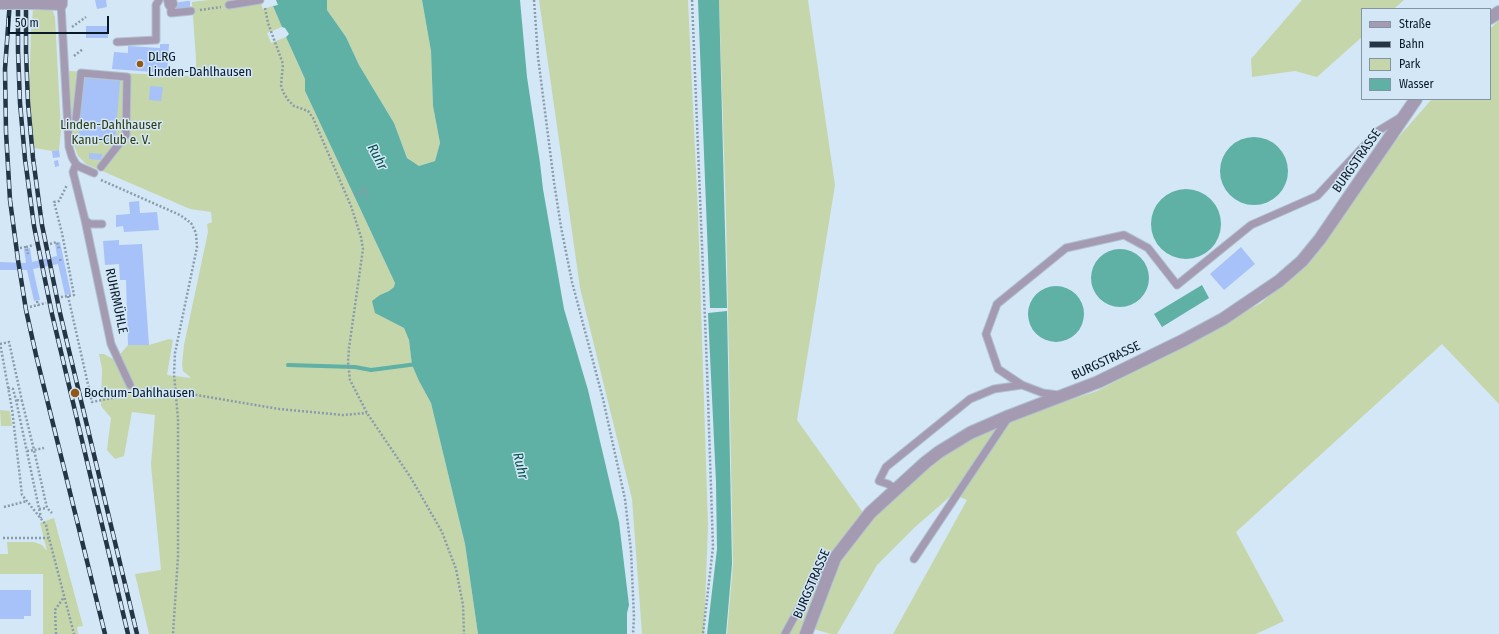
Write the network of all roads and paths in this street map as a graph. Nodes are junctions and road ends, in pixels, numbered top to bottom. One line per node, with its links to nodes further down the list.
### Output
1 (534, 0): 70 (path)
2 (692, 0): 71 (path)
3 (61, 2): 5 (street, bridge); 17 (lane)
4 (262, 2): 7 (lane); 49 (path)
5 (0, 3)
6 (168, 4): 8 (lane); 11 (lane)
7 (229, 6): 8 (path)
8 (192, 12)
9 (86, 17): 10 (path)
10 (68, 30)
11 (117, 42)
12 (83, 49): 13 (path)
13 (69, 61)
14 (1415, 100): 15 (street, BURGSTRASSE)
15 (1406, 114): 43 (lane); 46 (street, BURGSTRASSE)
16 (76, 119): 18 (lane)
17 (76, 164): 19 (lane); 20 (lane)
18 (101, 167)
19 (73, 172): 25 (lane, RUHRMÜHLE); 27 (path)
20 (94, 172): 45 (path)
21 (363, 186): 22 (path)
22 (365, 191): 23 (path); 24 (path)
23 (354, 194)
24 (368, 200)
25 (84, 220): 26 (lane); 42 (lane, RUHRMÜHLE)
26 (102, 224)
27 (63, 241): 28 (path); 35 (path)
28 (57, 242): 29 (path); 33 (path)
29 (50, 244)
30 (34, 245): 31 (path)
31 (26, 247): 32 (path); 34 (path)
32 (20, 248)
33 (59, 249)
34 (28, 254)
35 (68, 296): 36 (path); 45 (path)
36 (61, 297)
37 (37, 301): 39 (path)
38 (46, 304): 39 (path)
39 (38, 305): 40 (path)
40 (30, 307)
41 (0, 344): 44 (path); 48 (path)
42 (130, 384)
43 (1022, 385): 46 (lane); 54 (lane)
44 (8, 388): 47 (path); 55 (path)
45 (176, 392): 49 (path); 68 (path)
46 (1064, 395): 50 (street, BURGSTRASSE)
47 (16, 400): 48 (path); 53 (path)
48 (22, 402): 52 (path)
49 (367, 413): 69 (path)
50 (1009, 416): 54 (street, BURGSTRASSE); 64 (lane)
51 (44, 448): 52 (path)
52 (34, 450): 53 (path); 57 (path)
53 (27, 451): 58 (path)
54 (897, 490): 63 (street, BURGSTRASSE)
55 (27, 501): 56 (path); 60 (path)
56 (4, 507)
57 (47, 508): 58 (path); 59 (path)
58 (39, 509): 60 (path)
59 (52, 514)
60 (42, 520): 62 (path)
61 (4, 538): 62 (path)
62 (49, 538): 65 (path)
63 (835, 558): 72 (lane); 73 (street, BURGSTRASSE)
64 (914, 559)
65 (65, 597): 66 (path); 67 (path)
66 (56, 634)
67 (74, 634)
68 (173, 634)
69 (464, 634)
70 (633, 634)
71 (703, 634)
72 (785, 634)
73 (806, 634)

